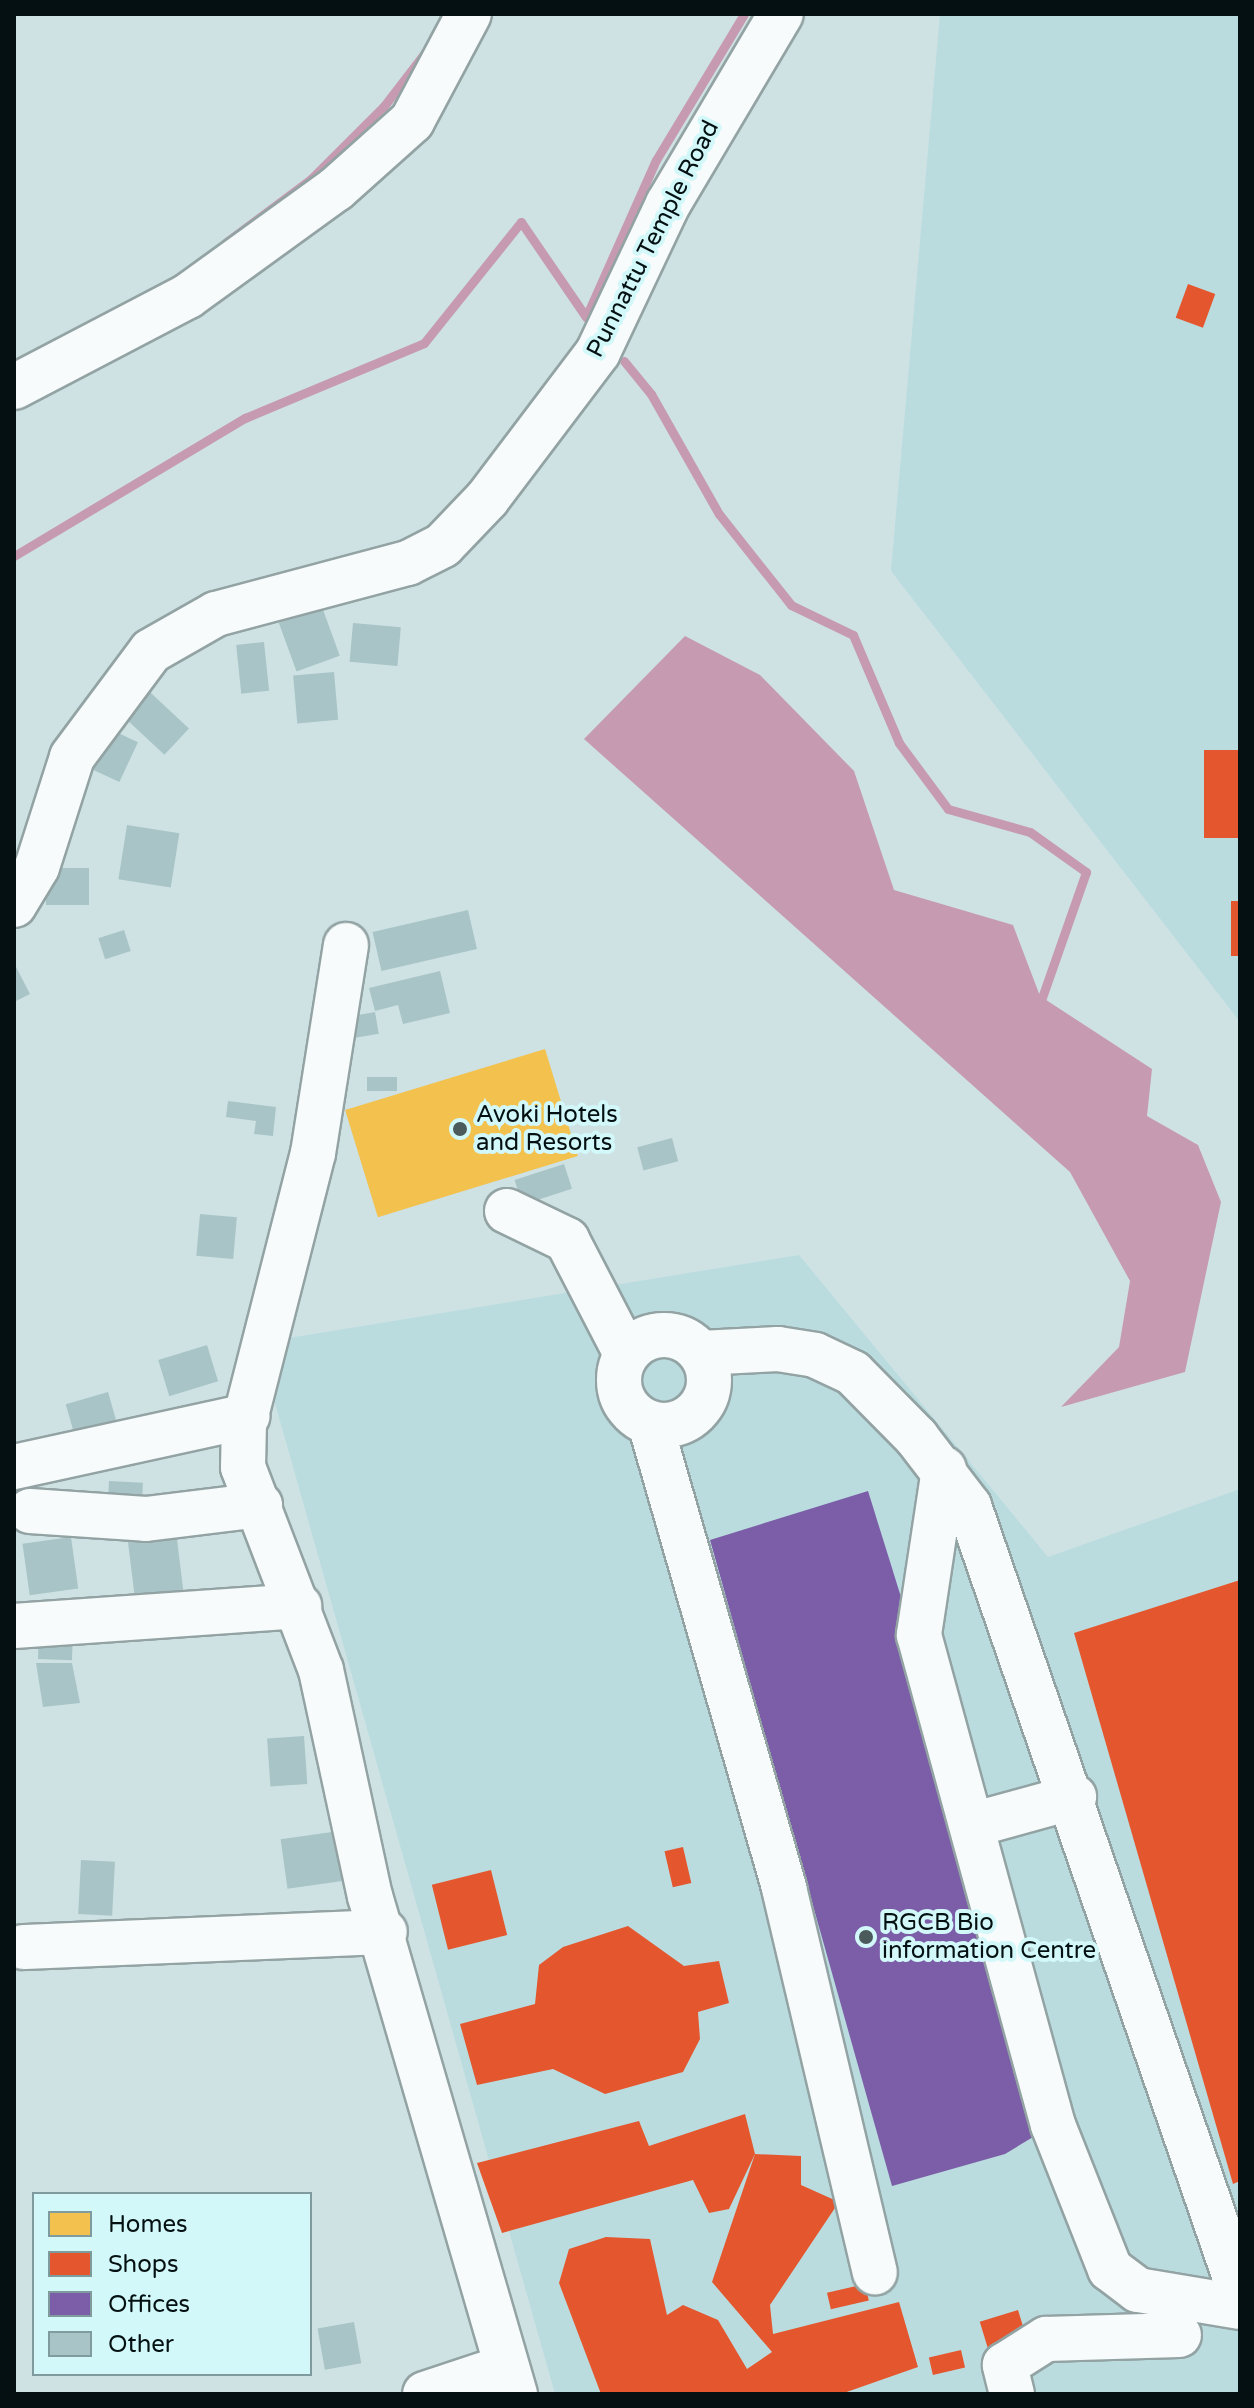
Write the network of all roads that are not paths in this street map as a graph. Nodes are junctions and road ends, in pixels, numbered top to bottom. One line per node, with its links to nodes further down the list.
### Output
1 (469, 14): 3 (street)
2 (781, 14): 4 (street, Punnattu Temple Road)
3 (14, 387)
4 (14, 905)
5 (346, 945): 9 (street)
6 (507, 1211): 8 (street)
7 (701, 1353): 8 (street); 10 (street); 12 (street)
8 (626, 1354): 10 (street)
9 (247, 1416): 11 (street); 13 (street)
10 (650, 1423): 21 (street)
11 (14, 1467)
12 (944, 1469): 17 (street); 18 (street)
13 (260, 1505): 14 (street); 15 (street)
14 (30, 1511)
15 (299, 1606): 16 (street); 19 (street)
16 (14, 1626)
17 (1074, 1797): 18 (street); 22 (street)
18 (972, 1825): 23 (street)
19 (385, 1932): 20 (street); 25 (street)
20 (23, 1947)
21 (875, 2272)
22 (1240, 2292)
23 (1240, 2307)
24 (1179, 2335): 27 (street)
25 (510, 2380): 26 (street)
26 (425, 2394)
27 (1012, 2394)

